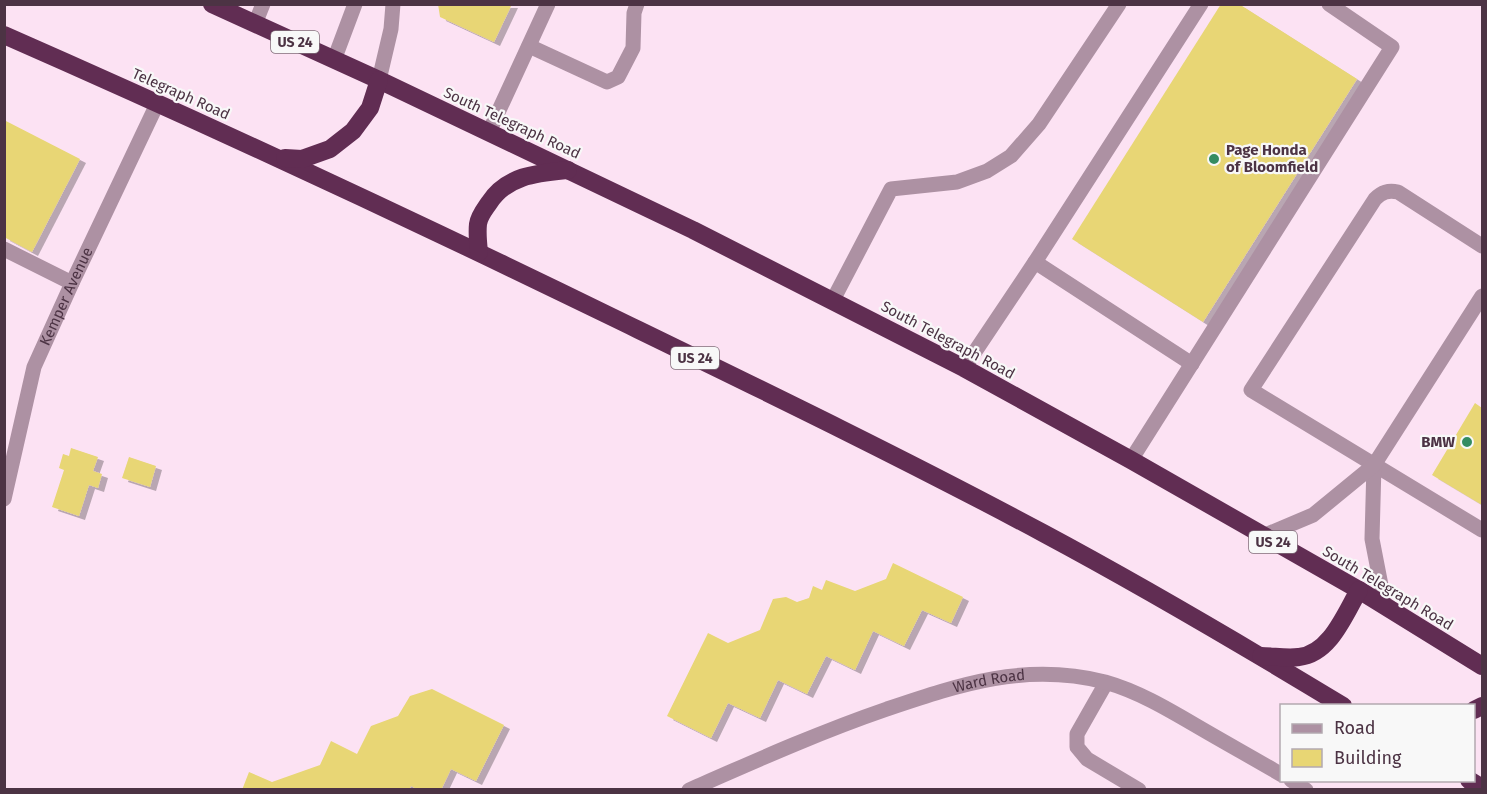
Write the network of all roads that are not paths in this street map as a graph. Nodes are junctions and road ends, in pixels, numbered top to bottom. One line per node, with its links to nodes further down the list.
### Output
1 (212, 4): 10 (highway, US 24)
2 (263, 4): 10 (street)
3 (355, 4): 13 (street)
4 (393, 4): 14 (street)
5 (548, 4): 12 (street)
6 (637, 4): 12 (street)
7 (1119, 4): 25 (street)
8 (1201, 4): 22 (street)
9 (1329, 4): 26 (street)
10 (255, 24): 13 (highway, US 24)
11 (4, 35): 15 (highway, Telegraph Road / US 24)
12 (529, 46): 16 (street)
13 (334, 60): 14 (highway, US 24)
14 (379, 80): 16 (highway, South Telegraph Road / US 24); 17 (highway)
15 (158, 102): 17 (highway, Telegraph Road / US 24); 23 (street, Kemper Avenue)
16 (489, 132): 18 (highway, South Telegraph Road / US 24)
17 (280, 158): 21 (highway, Telegraph Road / US 24)
18 (570, 170): 21 (highway); 25 (highway, South Telegraph Road / US 24)
19 (1482, 246): 29 (street)
20 (4, 249): 23 (street)
21 (479, 252): 35 (highway, US 24)
22 (1035, 262): 26 (street); 27 (street)
23 (72, 283): 30 (street, Kemper Avenue)
24 (1482, 296): 29 (street)
25 (833, 300): 27 (highway, South Telegraph Road / US 24)
26 (1192, 364): 28 (street)
27 (964, 368): 28 (highway, South Telegraph Road / US 24)
28 (1131, 460): 32 (highway, South Telegraph Road / US 24)
29 (1374, 465): 31 (street); 32 (street); 34 (street)
30 (4, 499)
31 (1482, 530)
32 (1263, 536): 33 (highway, South Telegraph Road / US 24)
33 (1359, 590): 34 (highway, South Telegraph Road / US 24); 35 (highway)
34 (1384, 606): 36 (highway, South Telegraph Road / US 24)
35 (1260, 656): 38 (highway, US 24)
36 (1482, 666)
37 (1106, 683): 39 (street, Ward Road); 40 (street, Ward Road); 41 (street)
38 (1341, 704)
39 (1280, 774)
40 (689, 789)
41 (1139, 789)

